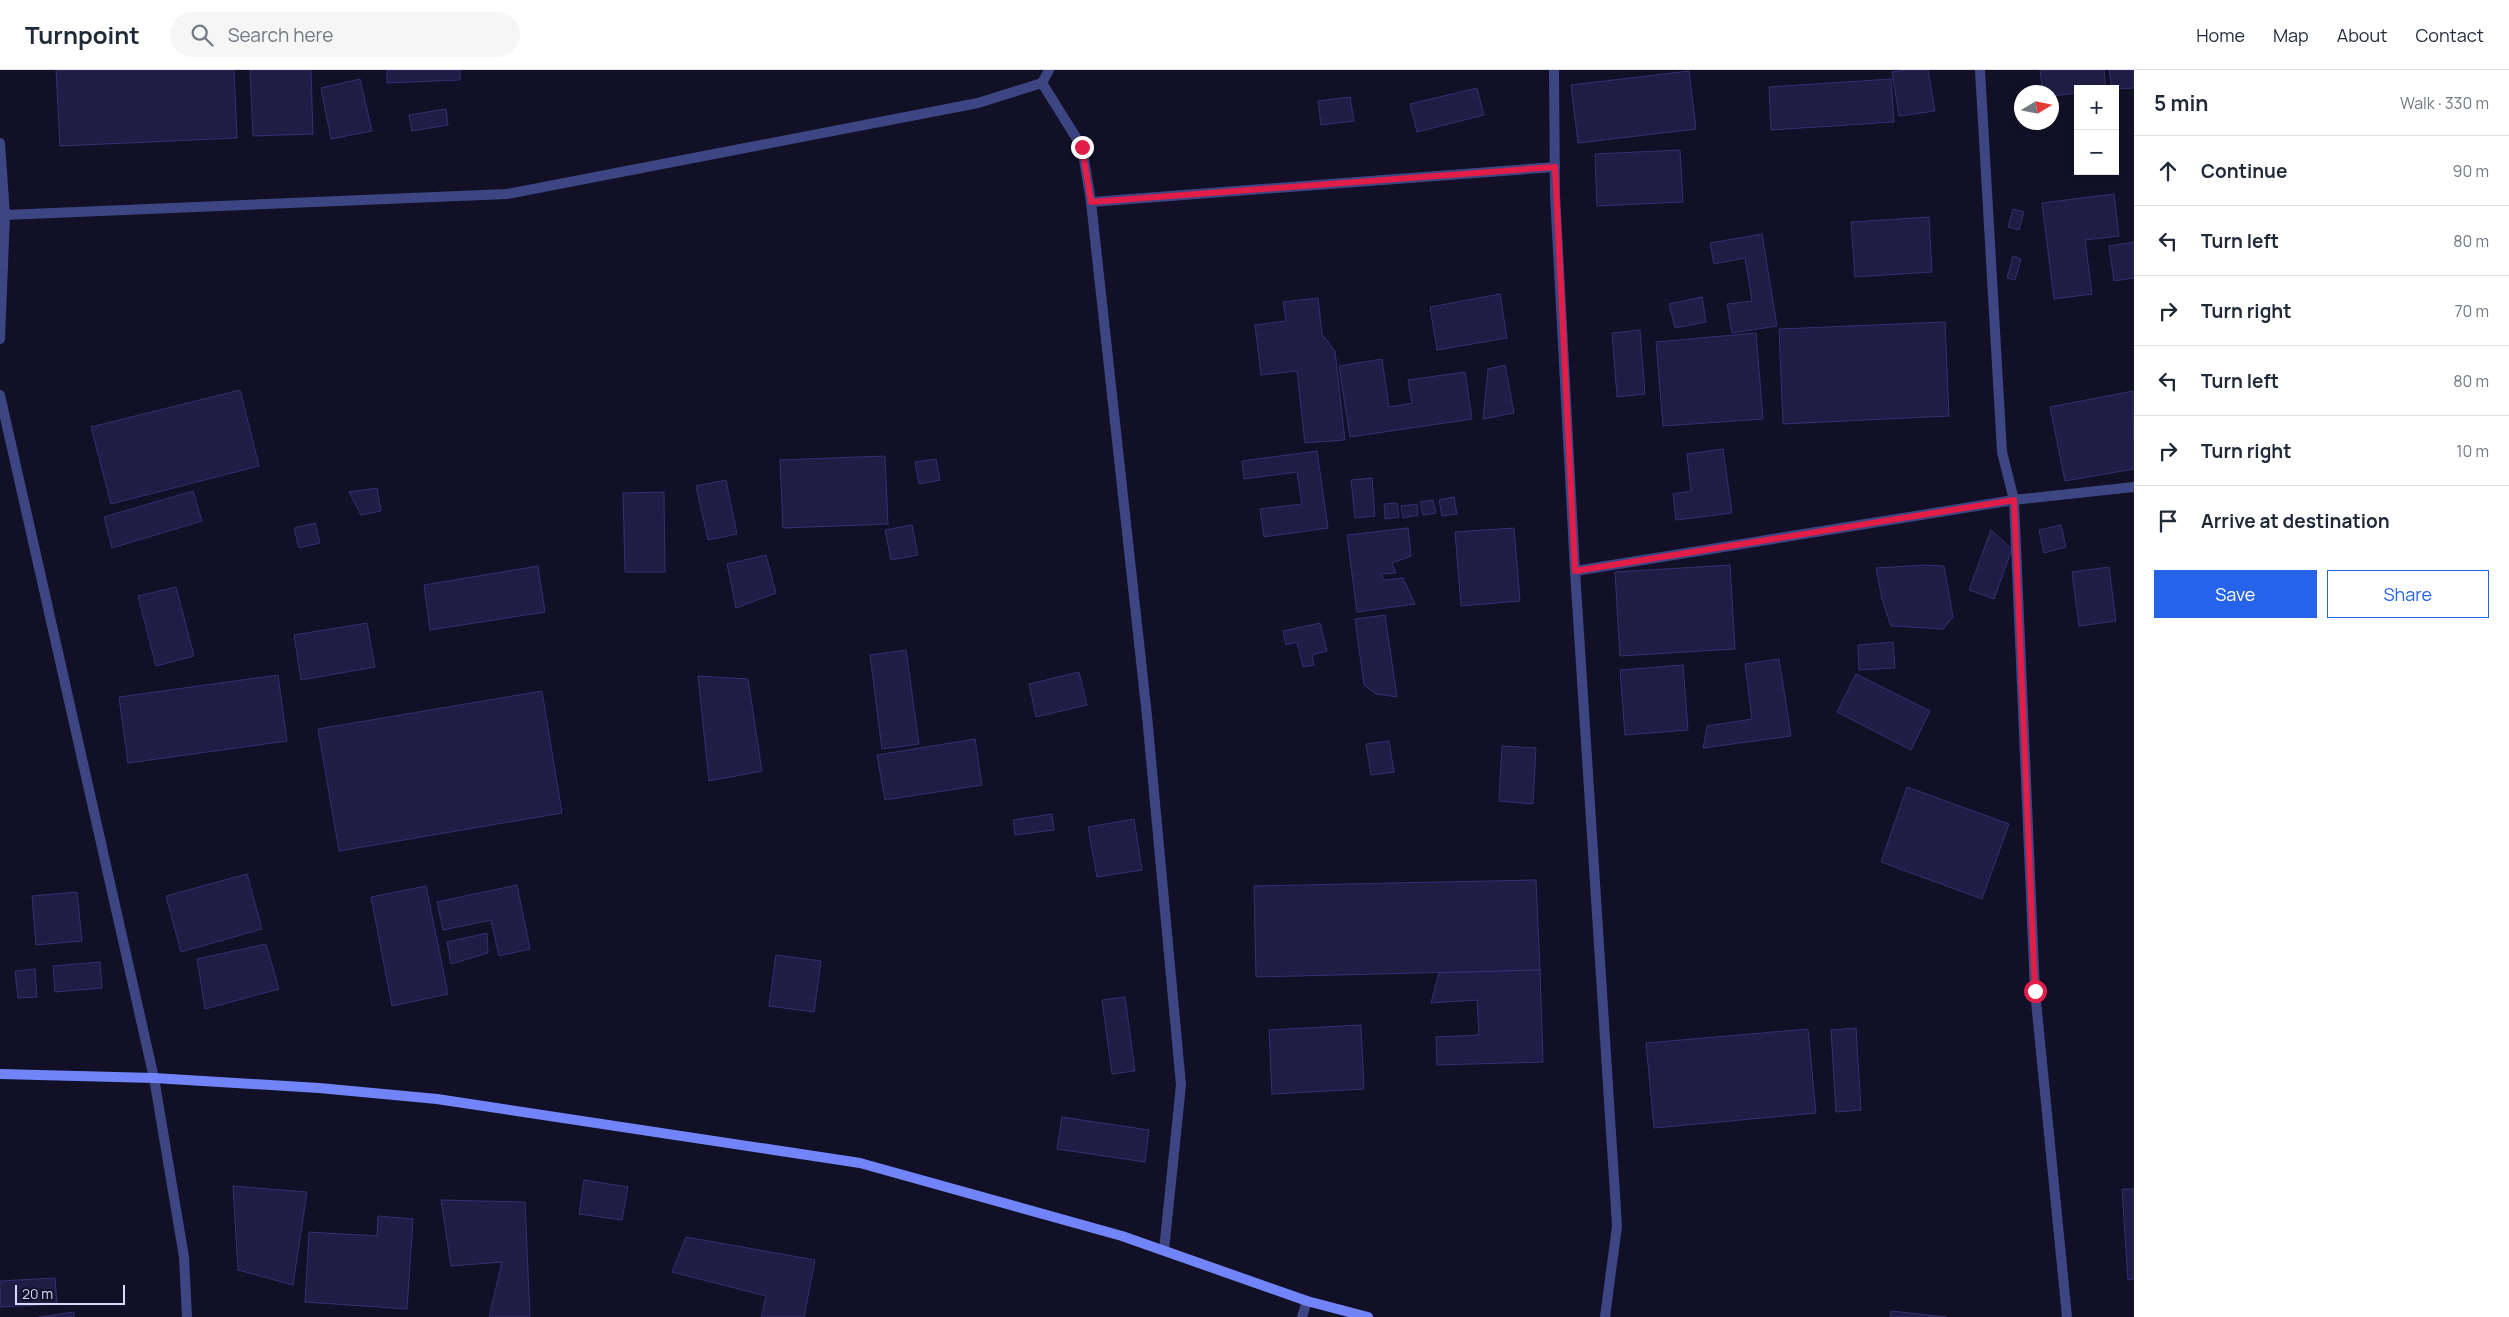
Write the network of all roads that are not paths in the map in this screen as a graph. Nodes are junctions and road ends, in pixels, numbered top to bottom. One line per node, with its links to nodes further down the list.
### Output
1 (1049, 70): 4 (street)
2 (1554, 70): 6 (street)
3 (1980, 70): 12 (street)
4 (1042, 83): 7 (street); 8 (street)
5 (0, 143): 8 (street)
6 (1555, 167): 7 (street); 13 (street)
7 (1091, 202): 16 (street)
8 (5, 215): 9 (street)
9 (0, 339)
10 (0, 395): 15 (street)
11 (2134, 487): 12 (street)
12 (2014, 500): 13 (street); 22 (street)
13 (1575, 571): 21 (street)
14 (0, 1074): 15 (main road)
15 (154, 1078): 16 (main road); 18 (street)
16 (1164, 1250): 17 (main road)
17 (1307, 1300): 19 (street); 20 (main road)
18 (187, 1317)
19 (1302, 1317)
20 (1368, 1317)
21 (1605, 1317)
22 (2067, 1317)

